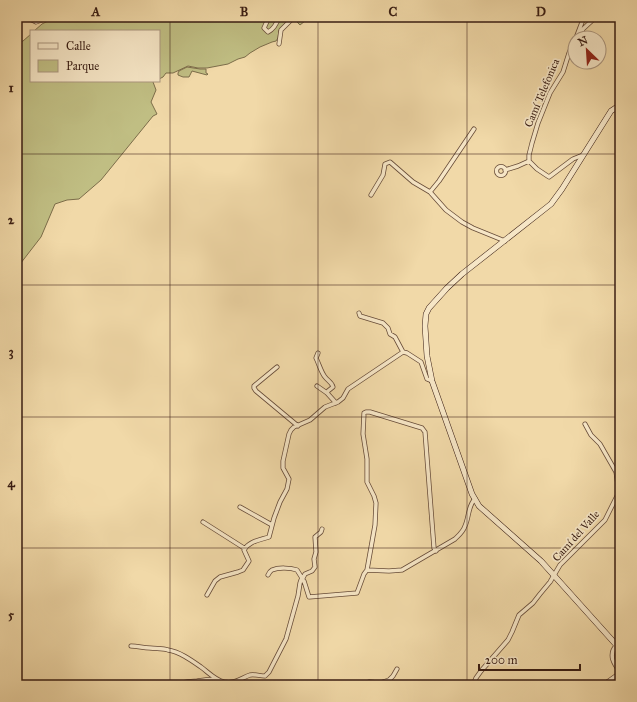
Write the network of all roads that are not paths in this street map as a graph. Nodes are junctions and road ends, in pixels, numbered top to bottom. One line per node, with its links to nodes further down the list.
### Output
1 (31, 17): 2 (street)
2 (50, 17)
3 (269, 17): 4 (street)
4 (279, 17)
5 (294, 17): 11 (street)
6 (584, 17): 8 (street, Camí Telefonica)
7 (596, 17): 9 (street)
8 (579, 30)
9 (583, 30)
10 (620, 33): 12 (street)
11 (279, 44)
12 (620, 48)
13 (567, 62): 17 (street, Camí Telefonica)
14 (620, 105): 16 (main road)
15 (474, 129): 19 (street)
16 (583, 155): 17 (street); 21 (main road)
17 (529, 161): 18 (street)
18 (505, 170)
19 (430, 192): 20 (street); 21 (street)
20 (371, 195)
21 (505, 241): 26 (main road)
22 (359, 313): 23 (street)
23 (403, 352): 26 (street); 29 (street)
24 (318, 353): 28 (street)
25 (277, 367): 31 (street)
26 (432, 381): 32 (main road)
27 (317, 386): 28 (street)
28 (327, 392): 29 (street)
29 (336, 403): 31 (street)
30 (585, 424): 41 (street, Camí del Valle)
31 (298, 426): 35 (street)
32 (475, 499): 38 (street); 41 (main road)
33 (240, 507): 35 (street)
34 (204, 522): 37 (street)
35 (272, 525): 37 (street)
36 (322, 529): 42 (street)
37 (244, 548): 43 (street)
38 (436, 551): 39 (street); 39 (street)
39 (367, 570): 42 (street)
40 (268, 575): 42 (street)
41 (554, 575): 45 (main road); 53 (street, Camí del Valle)
42 (302, 579): 48 (street)
43 (207, 594)
44 (131, 646): 48 (street)
45 (618, 647): 47 (street)
46 (397, 669): 49 (street)
47 (620, 673): 54 (street)
48 (216, 679): 51 (street)
49 (389, 680): 50 (street); 52 (street)
50 (369, 682)
51 (178, 685)
52 (394, 685)
53 (473, 685)
54 (603, 685)

